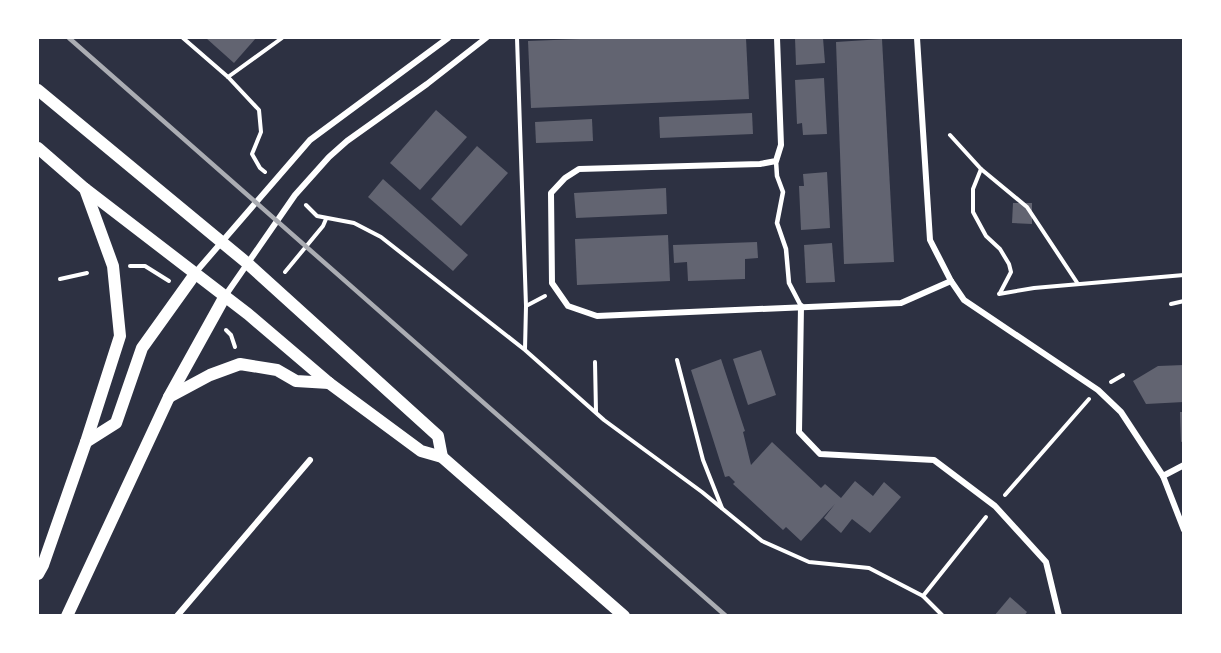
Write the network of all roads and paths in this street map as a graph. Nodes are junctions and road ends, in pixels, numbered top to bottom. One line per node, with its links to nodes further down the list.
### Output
1 (183, 38): 8 (path)
2 (282, 38): 8 (path)
3 (448, 38): 18 (street)
4 (486, 38): 19 (street)
5 (517, 38): 35 (path)
6 (777, 38): 12 (street)
7 (917, 38): 27 (street)
8 (228, 77): 14 (path)
9 (38, 90): 18 (main road)
10 (950, 135): 13 (path)
11 (38, 148): 15 (main road)
12 (776, 161): 32 (lane); 32 (street)
13 (981, 169): 28 (path); 28 (path)
14 (264, 171)
15 (84, 188): 23 (main road); 43 (main road)
16 (310, 209): 17 (path)
17 (326, 219): 22 (path); 35 (path)
18 (221, 242): 19 (main road); 23 (street)
19 (247, 264): 29 (street); 44 (main road)
20 (129, 266): 26 (path)
21 (87, 273): 25 (path)
22 (283, 273)
23 (195, 274): 29 (main road); 43 (main road)
24 (1184, 275): 28 (path)
25 (60, 279)
26 (169, 280)
27 (951, 281): 32 (street); 40 (street)
28 (1078, 284)
29 (225, 296): 39 (main road); 41 (main road)
30 (1184, 301): 31 (path)
31 (1171, 304)
32 (801, 306): 48 (street)
33 (226, 330): 34 (path)
34 (236, 349)
35 (525, 350): 42 (path)
36 (677, 360): 49 (path)
37 (595, 362): 42 (path)
38 (1123, 375): 40 (path)
39 (329, 383): 41 (main road); 44 (main road)
40 (1098, 390): 47 (street); 48 (path)
41 (169, 398): 53 (main road)
42 (596, 412): 49 (path)
43 (86, 442): 51 (main road)
44 (442, 458): 55 (main road)
45 (310, 460): 54 (street)
46 (1184, 465): 47 (street)
47 (1163, 476): 50 (street)
48 (995, 506): 52 (path); 57 (street)
49 (722, 508): 52 (path)
50 (1184, 530)
51 (38, 574)
52 (923, 596): 56 (path)
53 (67, 615)
54 (177, 615)
55 (624, 615)
56 (943, 615)
57 (1059, 615)

